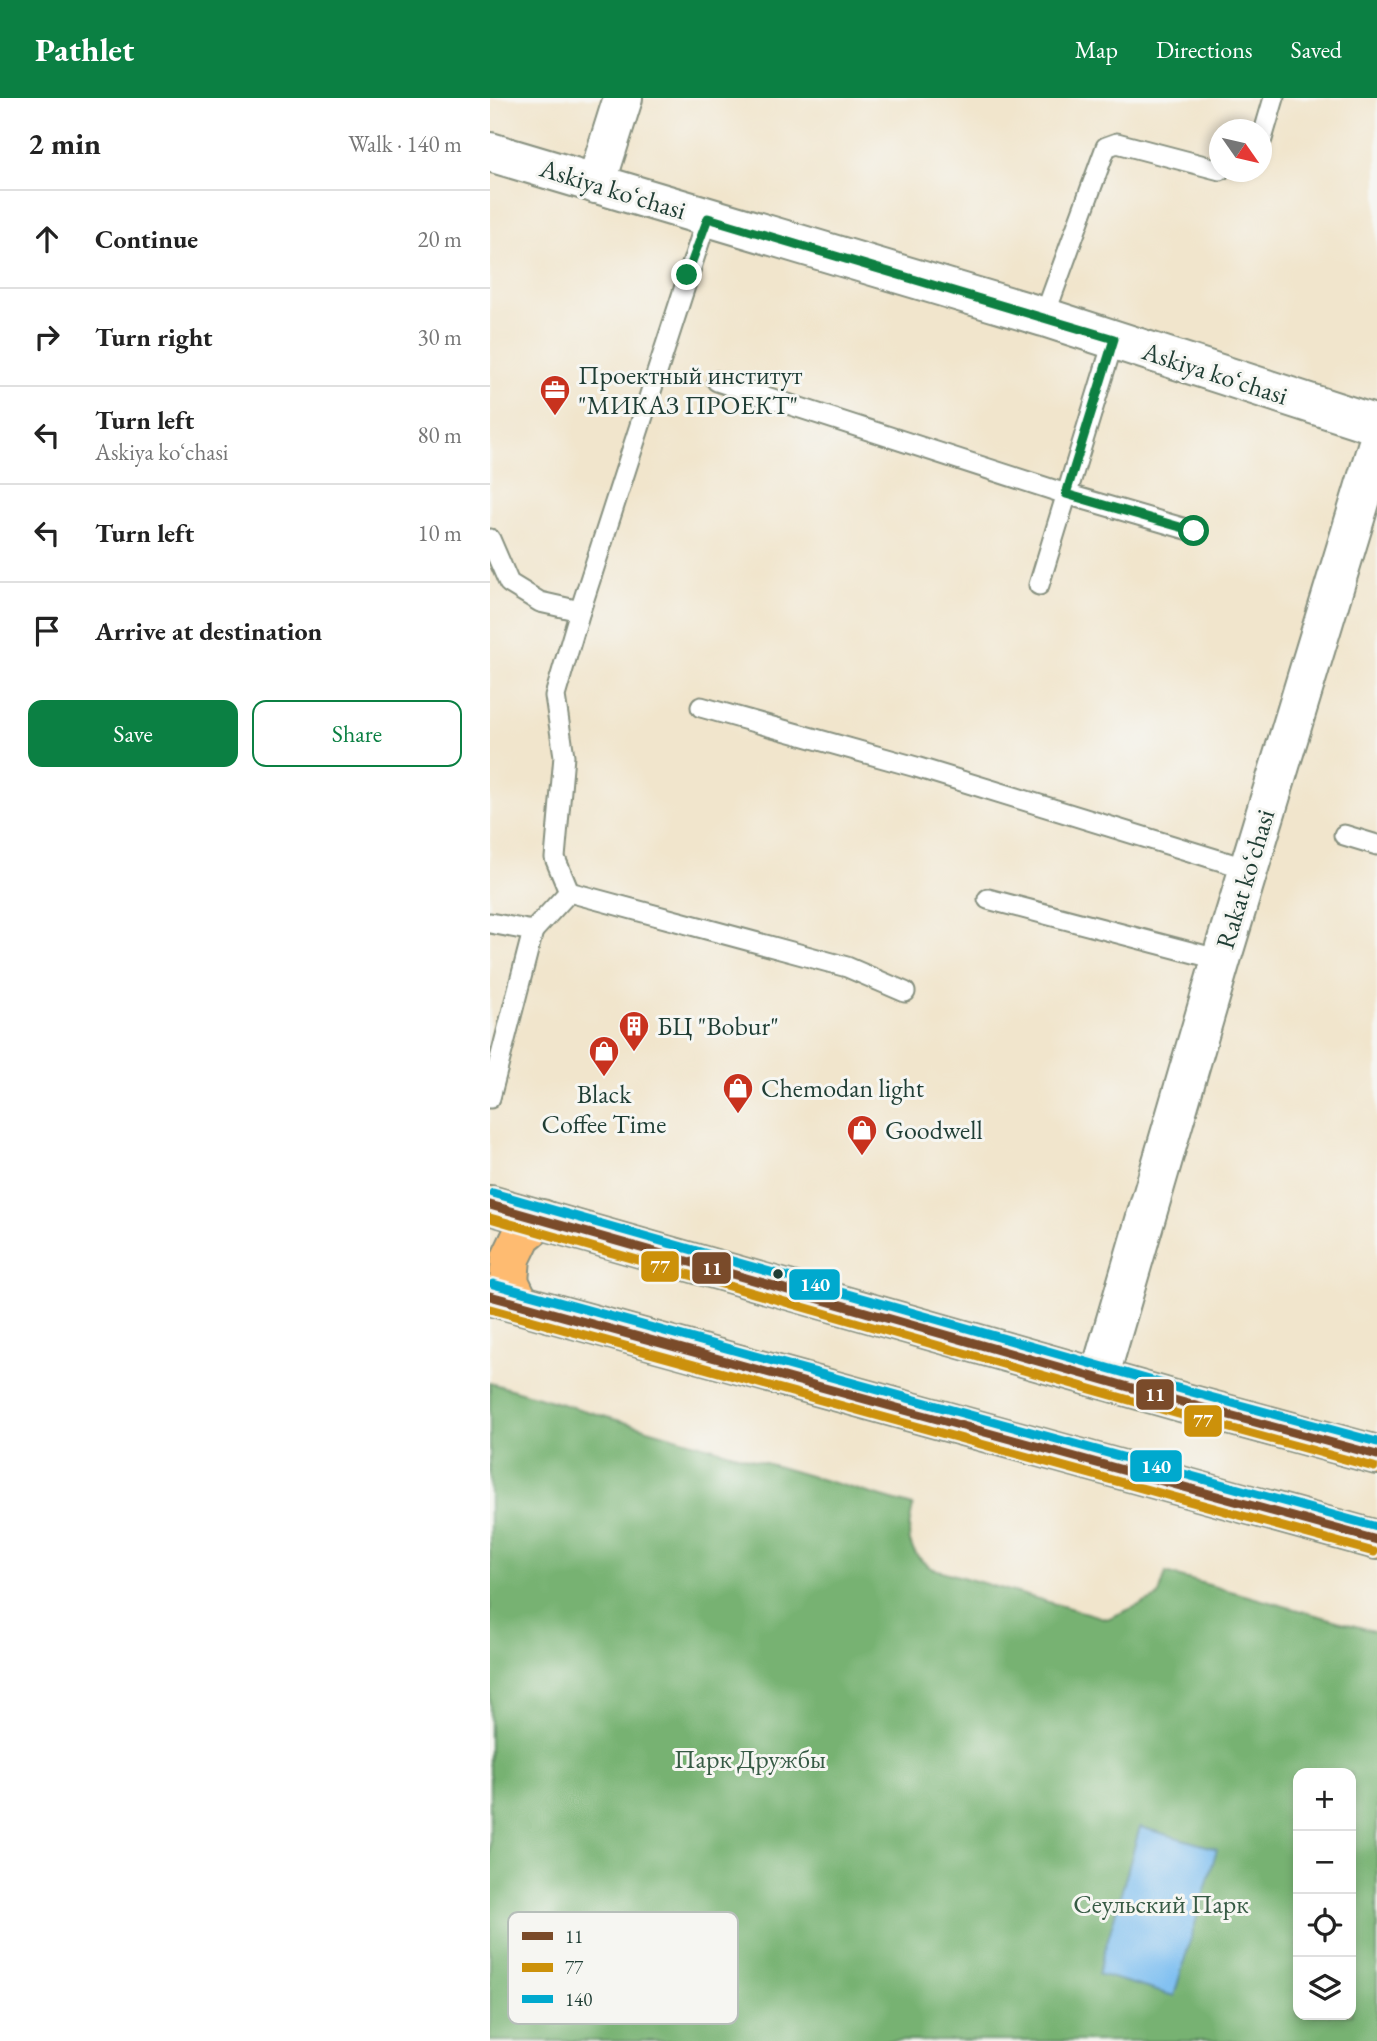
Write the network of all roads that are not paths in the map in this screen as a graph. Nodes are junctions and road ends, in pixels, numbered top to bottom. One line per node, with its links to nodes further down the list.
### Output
1 (623, 98): 6 (street)
2 (1274, 98): 3 (lane)
3 (1268, 119)
4 (490, 152): 6 (street, Askiya koʻchasi)
5 (1209, 167): 8 (lane)
6 (596, 184): 7 (street, Askiya koʻchasi)
7 (708, 218): 8 (street, Askiya koʻchasi); 17 (lane)
8 (1044, 317): 9 (street, Askiya koʻchasi)
9 (1114, 339): 11 (street, Askiya koʻchasi); 13 (lane)
10 (717, 382): 13 (lane)
11 (1377, 425)
12 (1377, 446): 21 (street, Rakat koʻchasi)
13 (1066, 494): 14 (lane); 16 (lane)
14 (1194, 531)
15 (490, 539): 17 (lane)
16 (1039, 585)
17 (580, 611): 22 (lane)
18 (701, 707): 21 (lane)
19 (1344, 835): 20 (lane)
20 (1377, 845)
21 (1248, 869): 26 (street, Rakat koʻchasi)
22 (569, 892): 25 (lane); 27 (lane)
23 (988, 899): 26 (lane)
24 (490, 923): 25 (lane)
25 (533, 931): 28 (lane)
26 (1221, 960): 32 (street, Rakat koʻchasi)
27 (905, 992)
28 (490, 1098)
29 (490, 1205): 30 (main road)
30 (542, 1219): 31 (main road); 32 (main road)
31 (505, 1300): 34 (main road)
32 (1099, 1378): 33 (main road)
33 (1377, 1455)
34 (1377, 1540)

